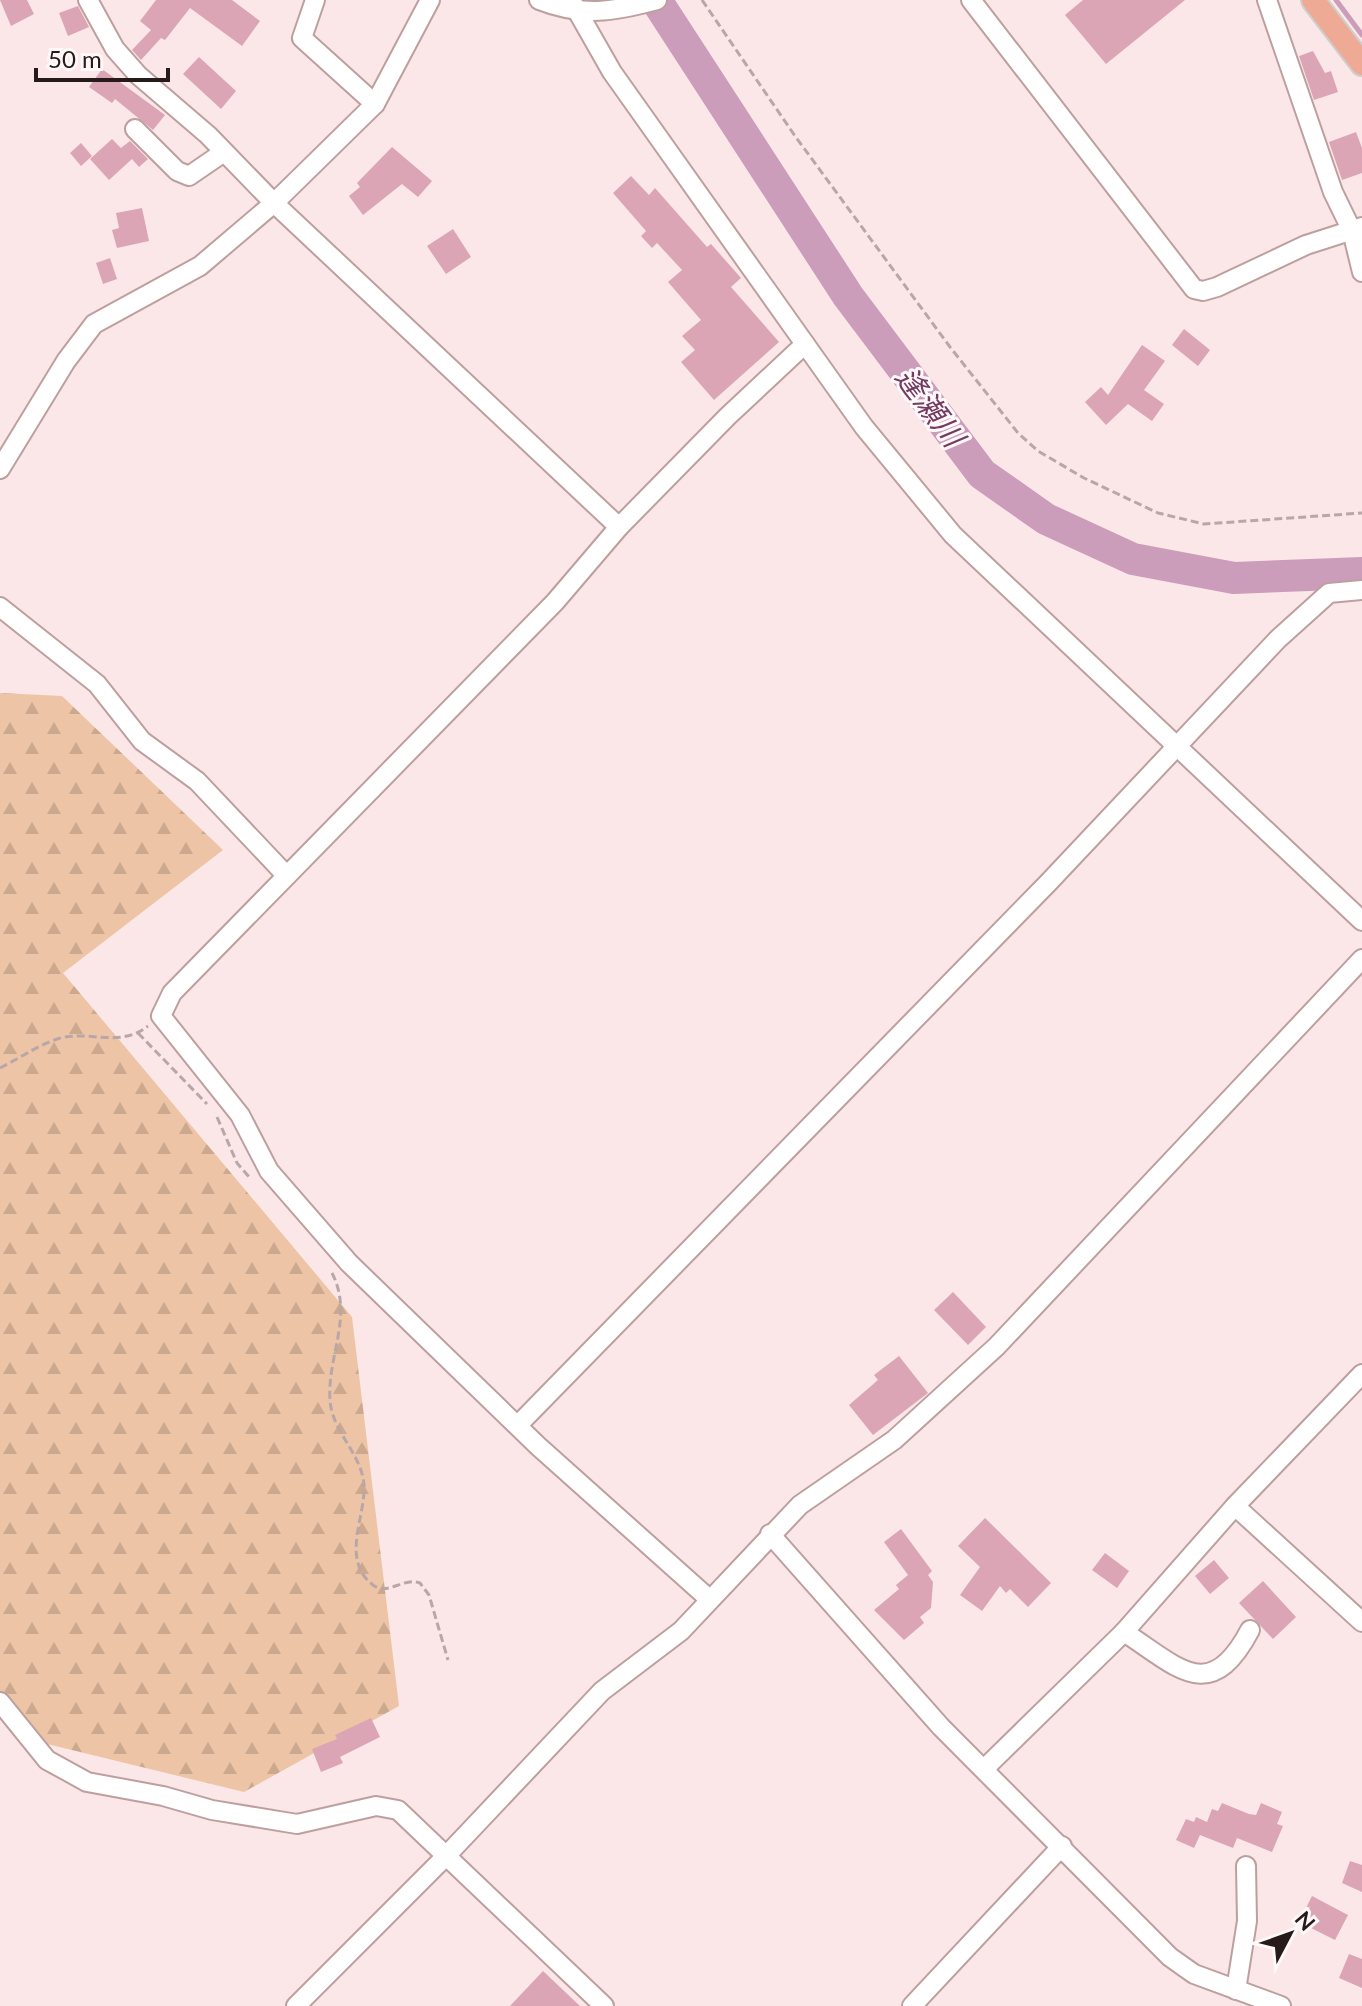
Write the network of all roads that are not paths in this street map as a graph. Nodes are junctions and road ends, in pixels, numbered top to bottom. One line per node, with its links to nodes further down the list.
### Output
1 (88, 0): 13 (street)
2 (315, 0): 11 (street)
3 (430, 0): 11 (street)
4 (539, 0): 9 (street)
5 (657, 0): 9 (street)
6 (971, 0): 15 (street)
7 (1267, 0): 15 (street)
8 (1313, 0): 10 (main road)
9 (574, 6): 17 (street)
10 (1362, 64)
11 (375, 104): 14 (street)
12 (135, 129): 13 (street)
13 (224, 152): 14 (street)
14 (274, 203): 18 (street); 19 (street)
15 (1357, 229): 16 (street)
16 (1362, 272)
17 (805, 344): 19 (street); 22 (street)
18 (0, 469)
19 (619, 527): 23 (street)
20 (1362, 590): 22 (street)
21 (0, 607): 23 (street)
22 (1178, 746): 24 (street); 27 (street)
23 (286, 875): 27 (street)
24 (1362, 921)
25 (1362, 959): 29 (street)
26 (1362, 1374): 28 (street)
27 (518, 1425): 30 (street)
28 (1235, 1506): 31 (street); 33 (street)
29 (770, 1534): 30 (street); 35 (street)
30 (708, 1598): 37 (street)
31 (1362, 1622)
32 (1250, 1630): 33 (street)
33 (1124, 1632): 35 (street)
34 (0, 1702): 37 (street)
35 (984, 1769): 36 (street)
36 (1062, 1846): 39 (street); 42 (street)
37 (447, 1855): 40 (street); 41 (street)
38 (1246, 1866): 39 (street)
39 (1236, 1990): 43 (street)
40 (296, 2006)
41 (604, 2006)
42 (912, 2006)
43 (1281, 2006)

